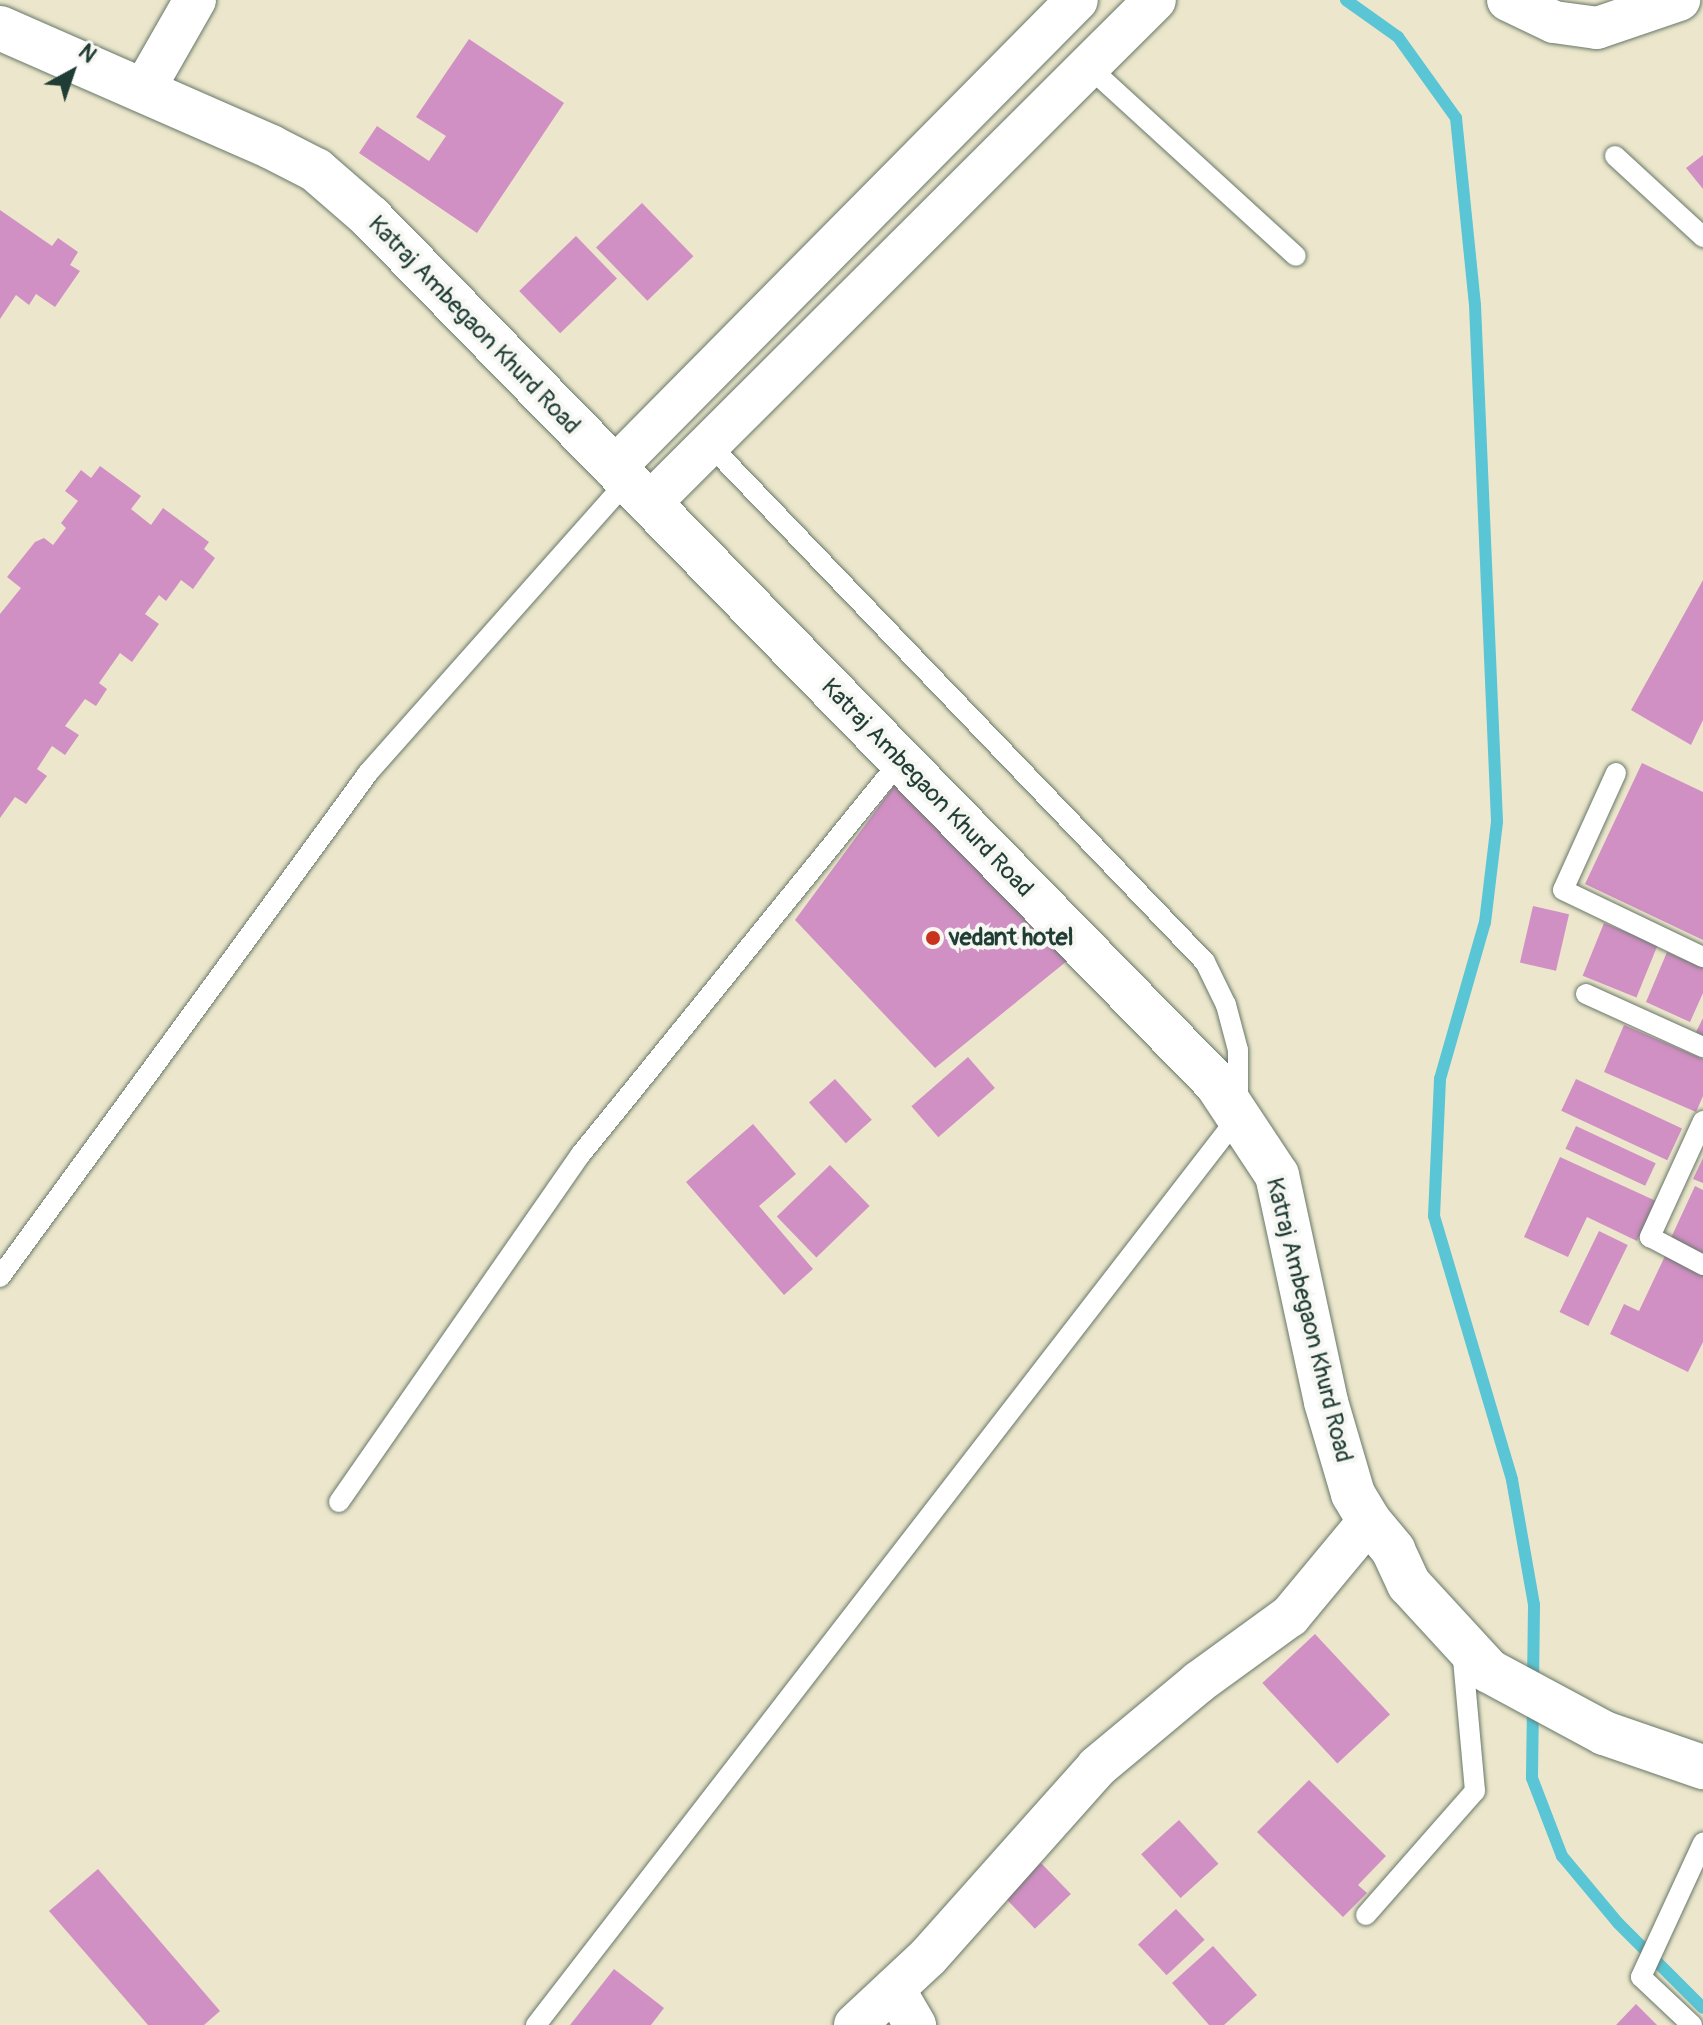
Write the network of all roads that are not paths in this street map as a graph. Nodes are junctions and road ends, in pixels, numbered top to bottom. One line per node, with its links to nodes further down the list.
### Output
1 (195, 0): 8 (street)
2 (1077, 0): 13 (street)
3 (1155, 0): 7 (street)
4 (1508, 0): 5 (street)
5 (1679, 0)
6 (0, 28): 8 (street, Katraj Ambegaon Khurd Road)
7 (1089, 67): 11 (lane); 12 (street)
8 (143, 91): 13 (street, Katraj Ambegaon Khurd Road)
9 (1615, 156): 10 (lane)
10 (1703, 237)
11 (1296, 256)
12 (709, 444): 13 (street); 19 (lane)
13 (630, 484): 14 (street, Katraj Ambegaon Khurd Road); 22 (lane)
14 (901, 760): 19 (street, Katraj Ambegaon Khurd Road); 23 (lane)
15 (1616, 773): 16 (lane)
16 (1703, 957)
17 (1586, 994): 18 (lane)
18 (1703, 1047)
19 (1238, 1117): 24 (street, Katraj Ambegaon Khurd Road); 30 (lane)
20 (1703, 1121): 21 (lane)
21 (1703, 1265)
22 (0, 1277)
23 (339, 1502)
24 (1369, 1521): 25 (street, Katraj Ambegaon Khurd Road); 29 (street)
25 (1475, 1656): 26 (street, Katraj Ambegaon Khurd Road); 28 (lane)
26 (1703, 1767)
27 (1703, 1843): 33 (lane)
28 (1366, 1915)
29 (894, 1989): 31 (street); 32 (street)
30 (536, 2025)
31 (855, 2025)
32 (915, 2025)
33 (1692, 2025)

